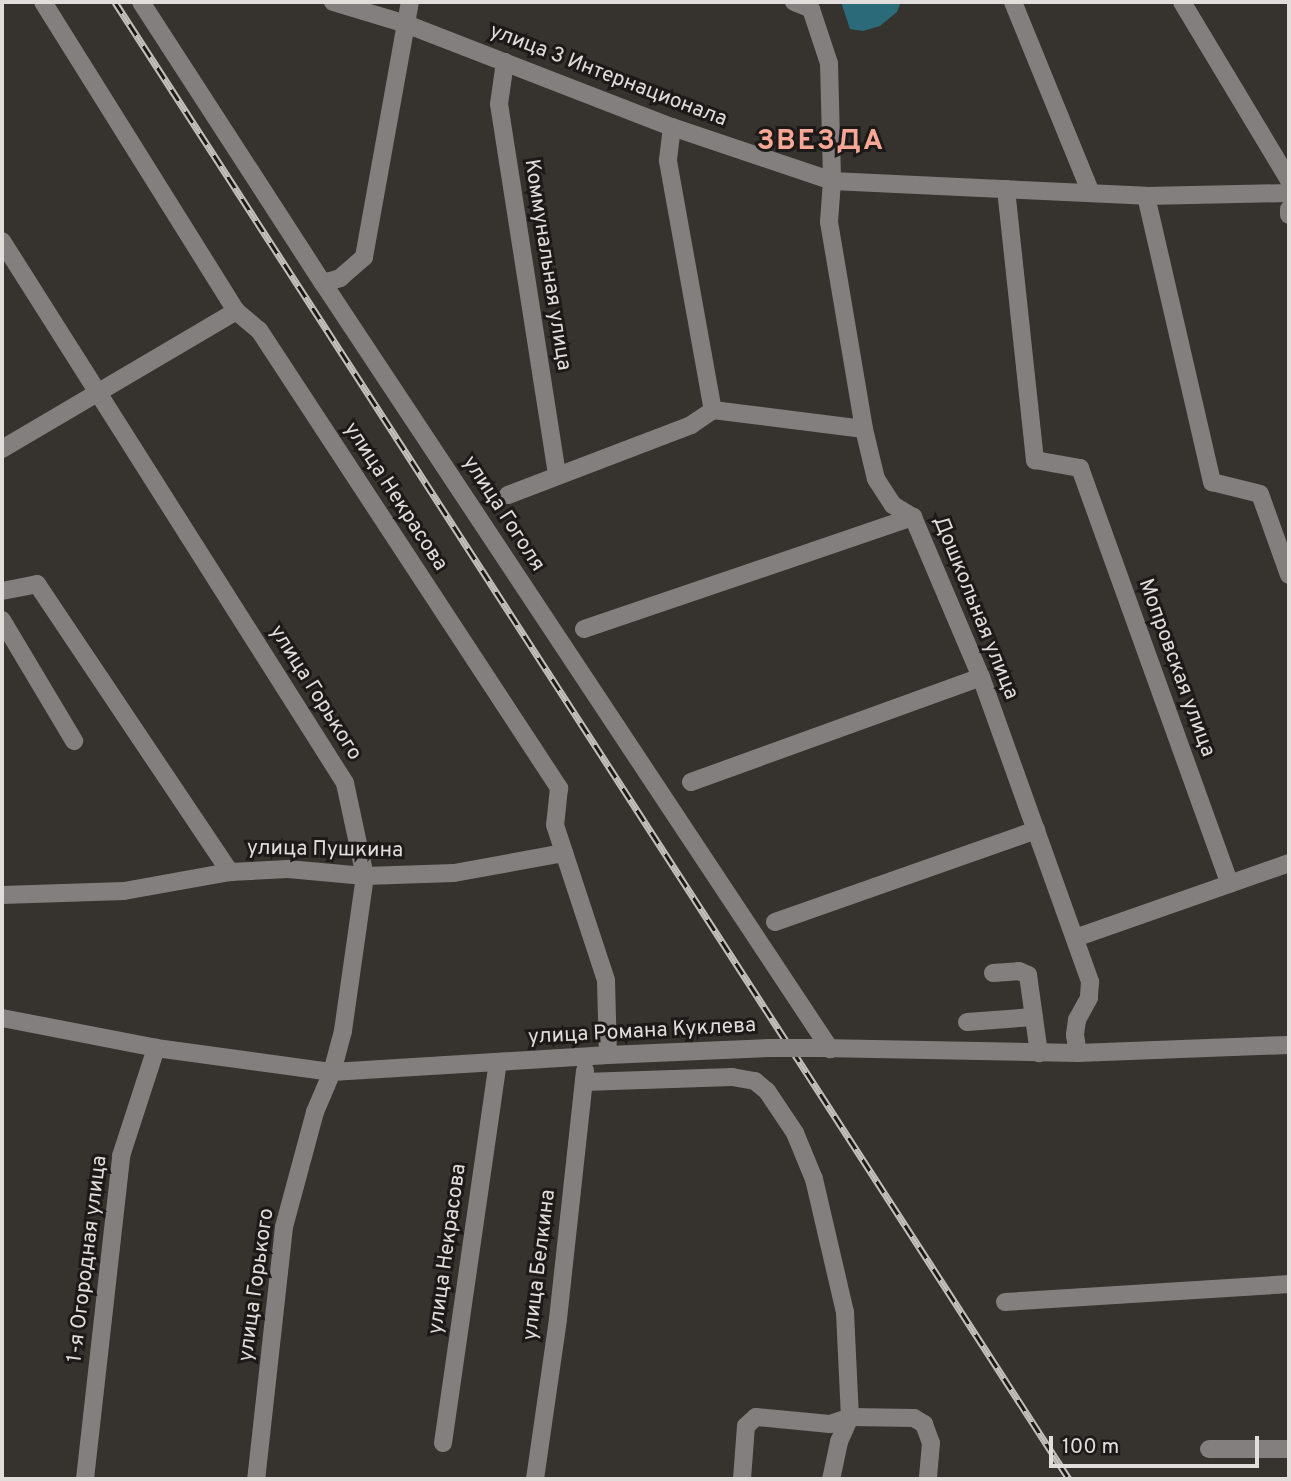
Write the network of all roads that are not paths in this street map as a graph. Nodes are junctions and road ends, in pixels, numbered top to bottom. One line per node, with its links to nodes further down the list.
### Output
1 (43, 2): 20 (street, улица Некрасова)
2 (141, 2): 19 (street, улица Гоголя)
3 (333, 2): 7 (street, улица 3 Интернационала)
4 (794, 2): 11 (street, Дошкольная улица)
5 (1013, 2): 13 (street)
6 (1182, 2): 10 (street)
7 (406, 8): 8 (street, улица 3 Интернационала); 19 (street)
8 (505, 62): 9 (street, улица 3 Интернационала); 25 (street, Коммунальная улица)
9 (672, 127): 11 (street, улица 3 Интернационала); 22 (street)
10 (1289, 180)
11 (832, 181): 12 (street, улица 3 Интернационала); 23 (street, Дошкольная улица)
12 (1006, 189): 13 (street, улица 3 Интернационала); 40 (street, Мопровская улица)
13 (1091, 193): 15 (street, улица 3 Интернационала)
14 (1289, 193): 15 (street, улица 3 Интернационала)
15 (1146, 196): 28 (street)
16 (1289, 209): 17 (street)
17 (1289, 215)
18 (2, 241): 21 (street, улица Горького)
19 (323, 283): 50 (street, улица Гоголя)
20 (236, 311): 21 (street); 36 (street, улица Некрасова)
21 (97, 392): 24 (street); 39 (street, улица Горького)
22 (713, 410): 23 (street); 25 (street)
23 (864, 429): 27 (street, Дошкольная улица)
24 (2, 449)
25 (557, 475): 26 (street)
26 (508, 495)
27 (913, 517): 31 (street); 32 (street, Дошкольная улица)
28 (1289, 575)
29 (2, 591): 38 (street)
30 (2, 620): 33 (street)
31 (583, 629)
32 (981, 677): 34 (street); 35 (street, Дошкольная улица)
33 (74, 741)
34 (691, 782)
35 (1036, 830): 42 (street); 43 (street, Дошкольная улица)
36 (564, 853): 39 (street, улица Пушкина); 53 (street, улица Некрасова)
37 (1289, 863): 40 (street)
38 (230, 872): 39 (street, улица Пушкина); 41 (street, улица Пушкина)
39 (365, 876): 56 (street, улица Горького)
40 (1230, 884): 43 (street)
41 (2, 895)
42 (775, 922)
43 (1075, 938): 52 (street, Дошкольная улица)
44 (993, 973): 45 (street)
45 (1034, 1017): 47 (street); 51 (street)
46 (2, 1018): 49 (street, улица Романа Куклева)
47 (967, 1022)
48 (1289, 1045): 52 (street, улица Романа Куклева)
49 (156, 1048): 56 (street, улица Романа Куклева); 64 (street, 1-я Огородная улица)
50 (825, 1049): 51 (street, улица Романа Куклева); 53 (street, улица Романа Куклева, bridge)
51 (1039, 1053): 52 (street, улица Романа Куклева)
52 (1078, 1053)
53 (608, 1055): 54 (street, улица Романа Куклева)
54 (587, 1056): 55 (street, улица Романа Куклева); 57 (street, улица Белкина)
55 (498, 1063): 56 (street, улица Романа Куклева); 61 (street, улица Некрасова)
56 (332, 1072): 65 (street, улица Горького)
57 (584, 1082): 60 (street); 66 (street, улица Белкина)
58 (1289, 1284): 59 (street)
59 (1005, 1302)
60 (850, 1417): 67 (street); 68 (street); 69 (street)
61 (443, 1443)
62 (1209, 1449): 63 (street)
63 (1289, 1449)
64 (85, 1479)
65 (257, 1479)
66 (535, 1479)
67 (742, 1479)
68 (831, 1479)
69 (928, 1479)

